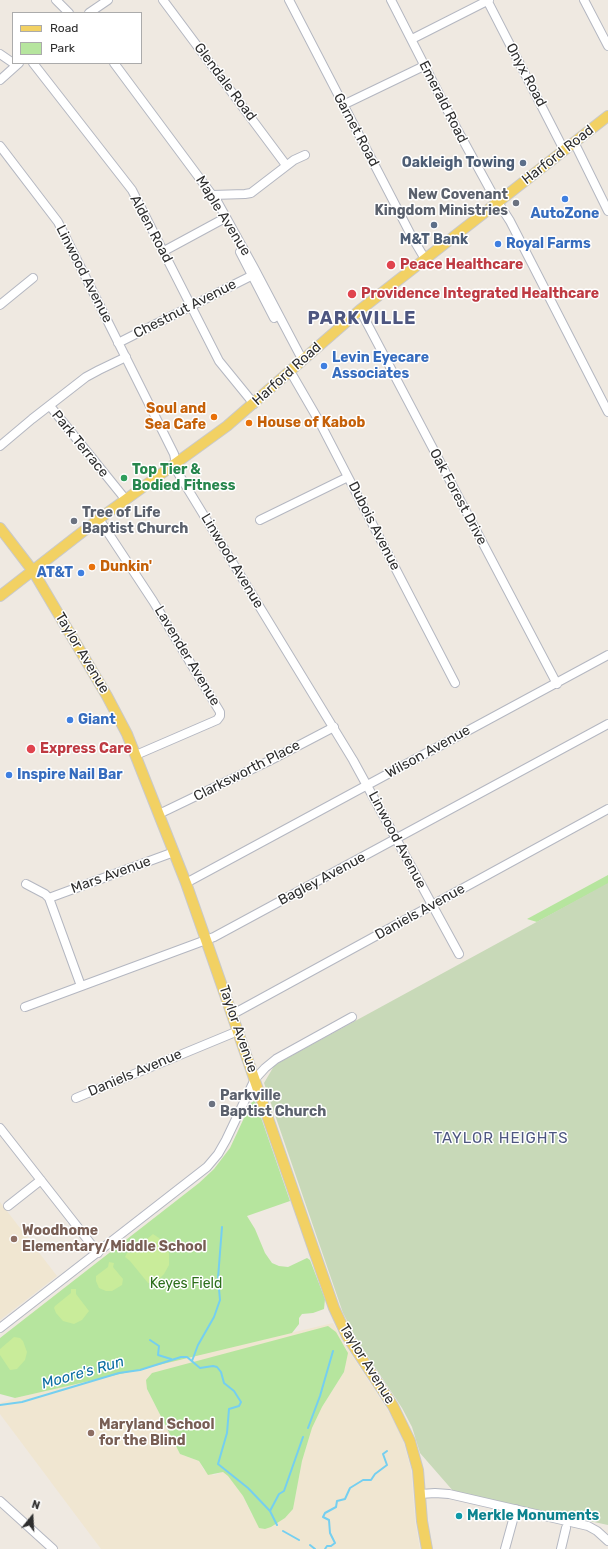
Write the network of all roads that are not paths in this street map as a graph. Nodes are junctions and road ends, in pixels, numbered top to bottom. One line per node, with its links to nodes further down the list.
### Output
1 (56, 0): 8 (street)
2 (108, 0): 9 (street)
3 (163, 0): 25 (street, Glendale Road)
4 (289, 0): 19 (street, Garnet Road)
5 (391, 0): 10 (street, Emerald Road)
6 (488, 0): 10 (street); 23 (street, Onyx Road)
7 (584, 0): 11 (street)
8 (68, 12)
9 (90, 12)
10 (412, 39): 17 (street, Emerald Road)
11 (608, 46)
12 (0, 54): 13 (street)
13 (12, 61)
14 (17, 64): 18 (street)
15 (34, 64): 30 (street, Alden Road)
16 (115, 64): 26 (street, Maple Avenue)
17 (424, 66): 19 (street); 27 (street, Emerald Road)
18 (0, 80)
19 (343, 105): 31 (street, Garnet Road)
20 (608, 116): 21 (main road, Harford Road)
21 (574, 142): 23 (main road, Harford Road); 28 (street)
22 (0, 146): 38 (street, Linwood Avenue)
23 (564, 150): 27 (main road, Harford Road)
24 (305, 155): 25 (street)
25 (286, 165): 26 (street)
26 (212, 195): 29 (street, Maple Avenue)
27 (497, 202): 31 (main road, Harford Road); 44 (street, Emerald Road)
28 (608, 211)
29 (225, 218): 30 (street); 32 (street, Maple Avenue)
30 (164, 251): 36 (street, Alden Road)
31 (425, 259): 37 (main road, Harford Road)
32 (248, 262): 33 (street); 40 (street, Maple Avenue)
33 (251, 276): 36 (street, Chestnut Avenue); 40 (street)
34 (33, 278): 35 (street)
35 (0, 305)
36 (191, 306): 38 (street, Chestnut Avenue); 42 (street, Alden Road)
37 (360, 310): 40 (main road, Harford Road); 56 (street, Oak Forest Drive)
38 (118, 342): 39 (street, Linwood Avenue)
39 (126, 357): 43 (street, Chestnut Avenue); 46 (street, Linwood Avenue)
40 (301, 361): 41 (main road, Harford Road)
41 (290, 371): 42 (main road, Harford Road); 47 (street, Dubois Avenue)
42 (254, 404): 46 (main road, Harford Road)
43 (50, 406): 45 (street, Chestnut Avenue); 48 (street, Park Terrace)
44 (608, 412)
45 (0, 446)
46 (176, 464): 48 (main road, Harford Road); 58 (street, Linwood Avenue)
47 (348, 476): 50 (street); 55 (street, Dubois Avenue)
48 (126, 500): 49 (main road, Harford Road)
49 (100, 519): 52 (main road, Harford Road); 59 (street, Lavender Avenue)
50 (260, 520)
51 (0, 528): 52 (main road, Taylor Avenue)
52 (33, 571): 53 (main road, Harford Road); 59 (main road, Taylor Avenue)
53 (0, 596)
54 (608, 655): 56 (street, Wilson Avenue)
55 (455, 683)
56 (557, 684): 60 (street, Wilson Avenue)
57 (608, 724): 63 (street, Bagley Avenue)
58 (334, 727): 60 (street, Linwood Avenue); 62 (street, Clarksworth Place)
59 (136, 755): 62 (main road, Taylor Avenue)
60 (368, 785): 63 (street, Linwood Avenue); 65 (street, Wilson Avenue)
61 (608, 809): 68 (street, Daniels Avenue)
62 (159, 814): 64 (main road, Taylor Avenue)
63 (397, 839): 68 (street, Linwood Avenue); 69 (street, Bagley Avenue)
64 (174, 852): 65 (main road, Taylor Avenue); 67 (street, Mars Avenue)
65 (186, 883): 69 (main road, Taylor Avenue)
66 (26, 884): 67 (street)
67 (49, 898): 71 (street)
68 (433, 905): 70 (street, Linwood Avenue); 73 (street, Daniels Avenue)
69 (206, 940): 71 (street, Bagley Avenue); 73 (main road, Taylor Avenue)
70 (460, 954)
71 (81, 986): 72 (street, Bagley Avenue)
72 (25, 1008)
73 (232, 1014): 75 (main road, Taylor Avenue)
74 (352, 1018): 76 (street)
75 (238, 1031): 76 (main road, Taylor Avenue); 77 (street, Daniels Avenue)
76 (255, 1079): 81 (street); 83 (main road, Taylor Avenue)
77 (76, 1098)
78 (0, 1128): 79 (street)
79 (41, 1180): 80 (street); 81 (street)
80 (8, 1206)
81 (98, 1253): 82 (street)
82 (0, 1328)
83 (420, 1494): 85 (street); 89 (main road, Taylor Avenue)
84 (0, 1501): 88 (street)
85 (516, 1509): 87 (street); 90 (street)
86 (566, 1528): 91 (street)
87 (608, 1541)
88 (53, 1549)
89 (427, 1549)
90 (505, 1549)
91 (561, 1549)

